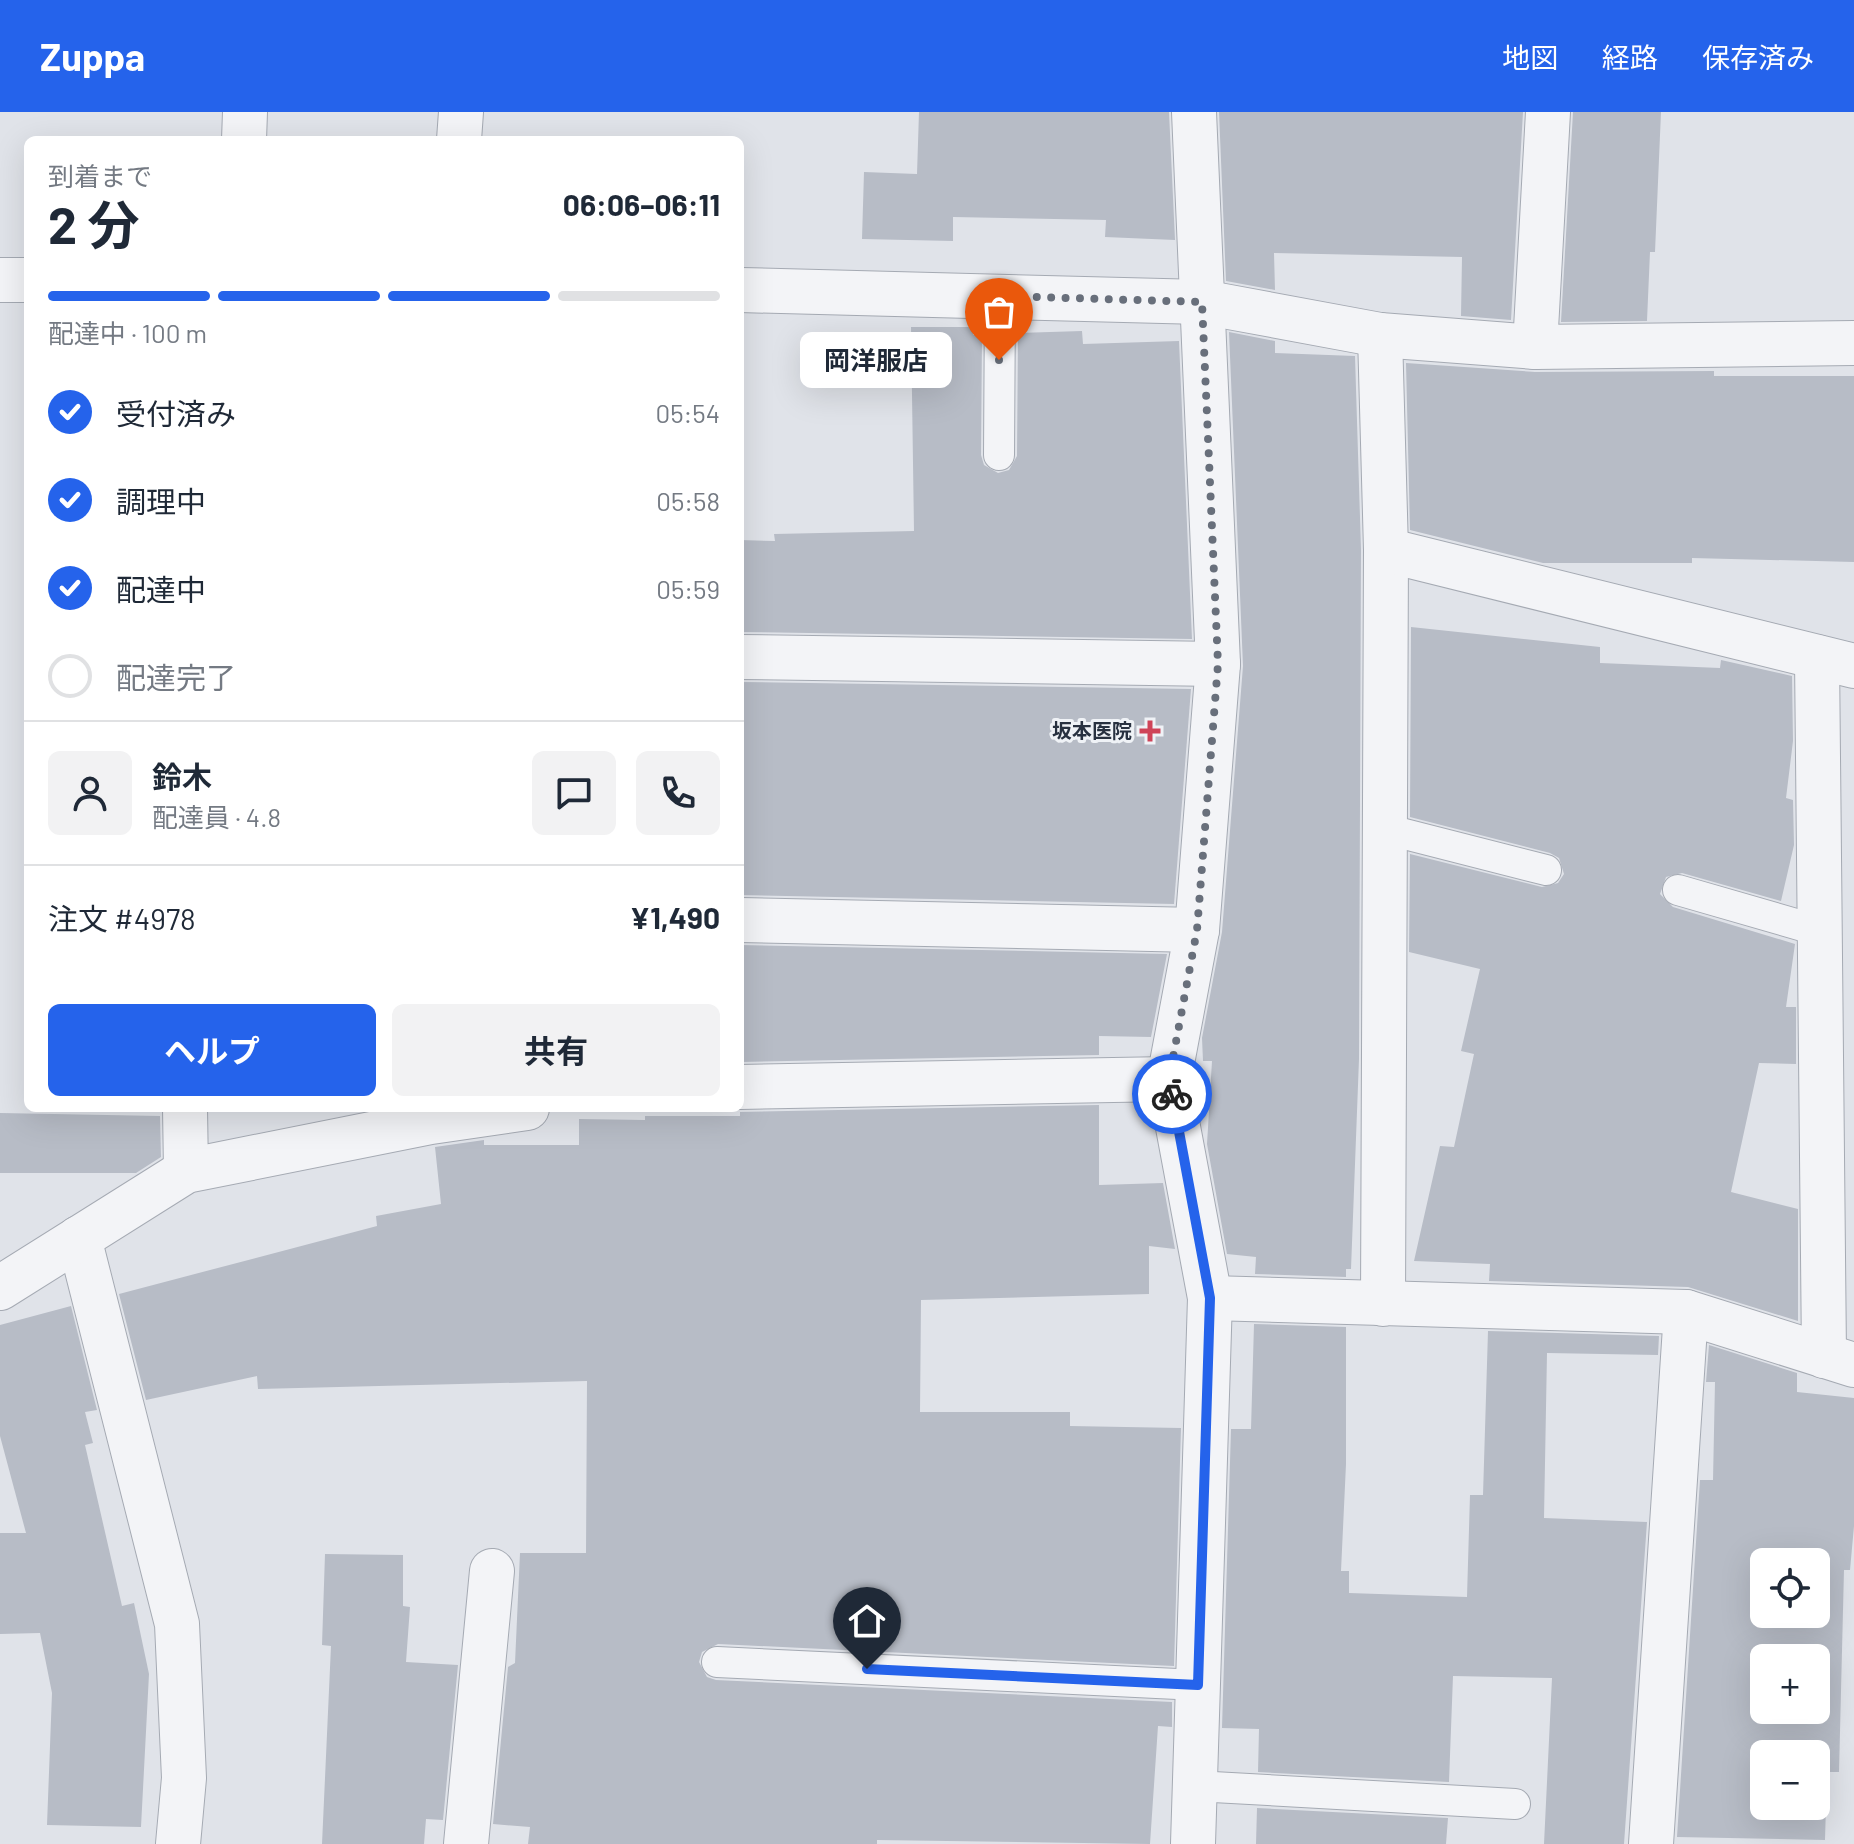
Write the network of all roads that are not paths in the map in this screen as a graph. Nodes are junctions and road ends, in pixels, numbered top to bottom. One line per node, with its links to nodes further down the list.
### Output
1 (245, 112): 5 (street)
2 (461, 112): 6 (street)
3 (1194, 112): 11 (street)
4 (1548, 112): 14 (street)
5 (244, 136)
6 (459, 136)
7 (0, 280): 8 (street)
8 (24, 280)
9 (744, 290): 10 (street)
10 (1000, 296): 11 (street); 15 (lane)
11 (1202, 302): 12 (street); 19 (street)
12 (1380, 335): 14 (street); 16 (street)
13 (1854, 343): 14 (street)
14 (1535, 347)
15 (999, 455)
16 (1386, 550): 18 (street); 20 (street)
17 (744, 657): 19 (street)
18 (1836, 662): 25 (street)
19 (1218, 664): 24 (street)
20 (1385, 829): 21 (lane); 35 (street)
21 (1546, 870)
22 (1678, 890): 25 (lane)
23 (744, 920): 24 (street)
24 (1197, 930): 26 (street)
25 (1820, 931): 37 (street)
26 (1169, 1079): 27 (street); 34 (street)
27 (744, 1087)
28 (185, 1112): 31 (street)
29 (472, 1112): 30 (street)
30 (431, 1115): 31 (street)
31 (186, 1171): 32 (street)
32 (79, 1238): 33 (street); 43 (street)
33 (0, 1288)
34 (1210, 1298): 35 (street); 40 (street)
35 (1383, 1304): 36 (street)
36 (1686, 1312): 37 (street); 46 (street)
37 (1839, 1360)
38 (492, 1571): 44 (street)
39 (717, 1662): 40 (lane)
40 (1198, 1685): 41 (street)
41 (1195, 1786): 42 (lane); 45 (street)
42 (1515, 1804)
43 (178, 1844)
44 (466, 1844)
45 (1193, 1844)
46 (1651, 1844)

